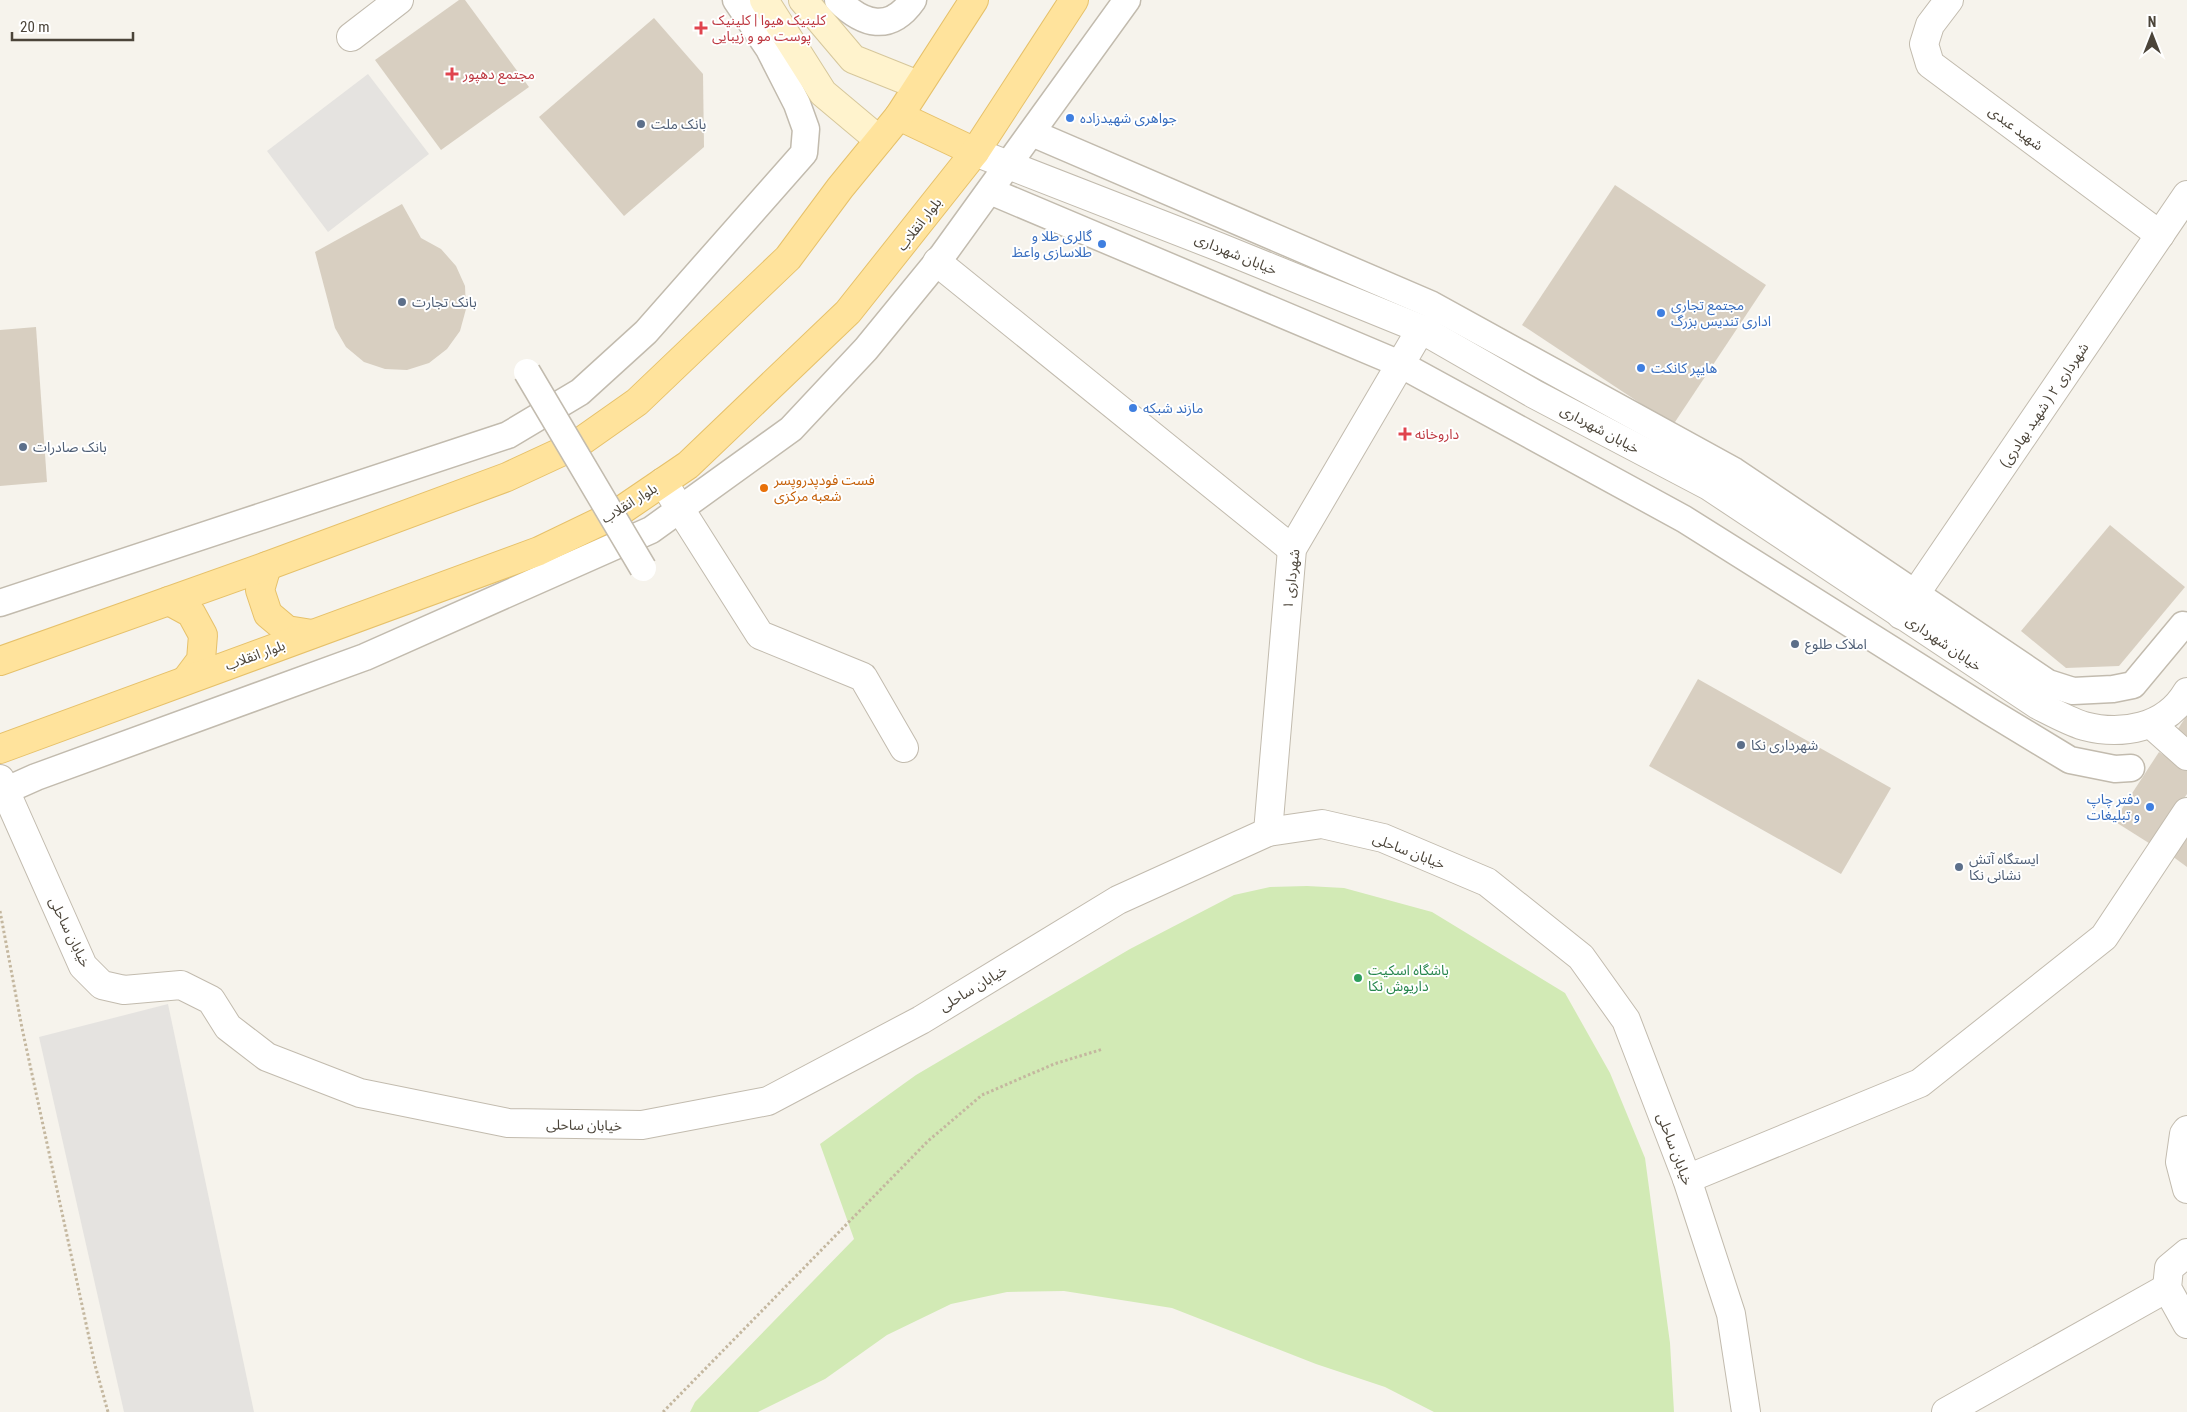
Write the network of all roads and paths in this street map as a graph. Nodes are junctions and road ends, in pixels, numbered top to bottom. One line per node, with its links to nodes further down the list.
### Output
1 (398, 0): 11 (street)
2 (736, 0): 31 (street)
3 (764, 0): 15 (main road)
4 (803, 0): 12 (main road)
5 (838, 0): 6 (street)
6 (913, 0)
7 (974, 0): 12 (main road)
8 (1074, 0): 16 (main road, بلوار انقلاب)
9 (1127, 0): 14 (street)
10 (1949, 0): 20 (street, شهید عبدی)
11 (351, 36)
12 (918, 85): 13 (main road)
13 (899, 116): 15 (main road); 16 (main road)
14 (1032, 133): 17 (street); 32 (street)
15 (879, 140): 28 (main road)
16 (975, 152): 17 (street, خیابان شهرداری); 25 (main road, بلوار انقلاب)
17 (1009, 164): 18 (street); 22 (street, خیابان شهرداری)
18 (990, 191): 21 (street); 23 (street)
19 (2187, 195): 20 (street, شهرداری ۲ ( شهید بهادری))
20 (2160, 235): 32 (street, شهرداری ۲ ( شهید بهادری))
21 (937, 262): 26 (street); 27 (street)
22 (1421, 329): 23 (street, شهرداری ۱); 32 (street, خیابان شهرداری)
23 (1400, 364): 27 (street, شهرداری ۱); 42 (street)
24 (527, 372): 29 (street, bridge)
25 (663, 482): 26 (street); 34 (main road, بلوار انقلاب)
26 (680, 509): 39 (street); 43 (street)
27 (1292, 548): 45 (street, شهرداری ۱)
28 (267, 566): 30 (main road); 34 (main road)
29 (643, 568)
30 (169, 601): 35 (main road); 36 (main road)
31 (0, 602)
32 (1908, 604): 33 (street); 38 (street, خیابان شهرداری)
33 (2183, 625)
34 (312, 634): 36 (main road, بلوار انقلاب)
35 (0, 660)
36 (186, 680): 40 (main road, بلوار انقلاب)
37 (2187, 692): 38 (street, خیابان شهرداری)
38 (2152, 724): 41 (street)
39 (904, 748)
40 (0, 750)
41 (2187, 756)
42 (2132, 768)
43 (2, 788): 45 (street, خیابان ساحلی)
44 (2187, 812): 49 (street)
45 (1268, 832): 49 (street, خیابان ساحلی)
46 (0, 911): 54 (path)
47 (1103, 1049): 55 (path)
48 (2187, 1130): 50 (street)
49 (1686, 1179): 56 (street, خیابان ساحلی)
50 (2187, 1189)
51 (2187, 1253): 52 (street)
52 (2167, 1288): 53 (street); 57 (street)
53 (2187, 1324)
54 (108, 1412)
55 (663, 1412)
56 (1746, 1412)
57 (1946, 1412)

